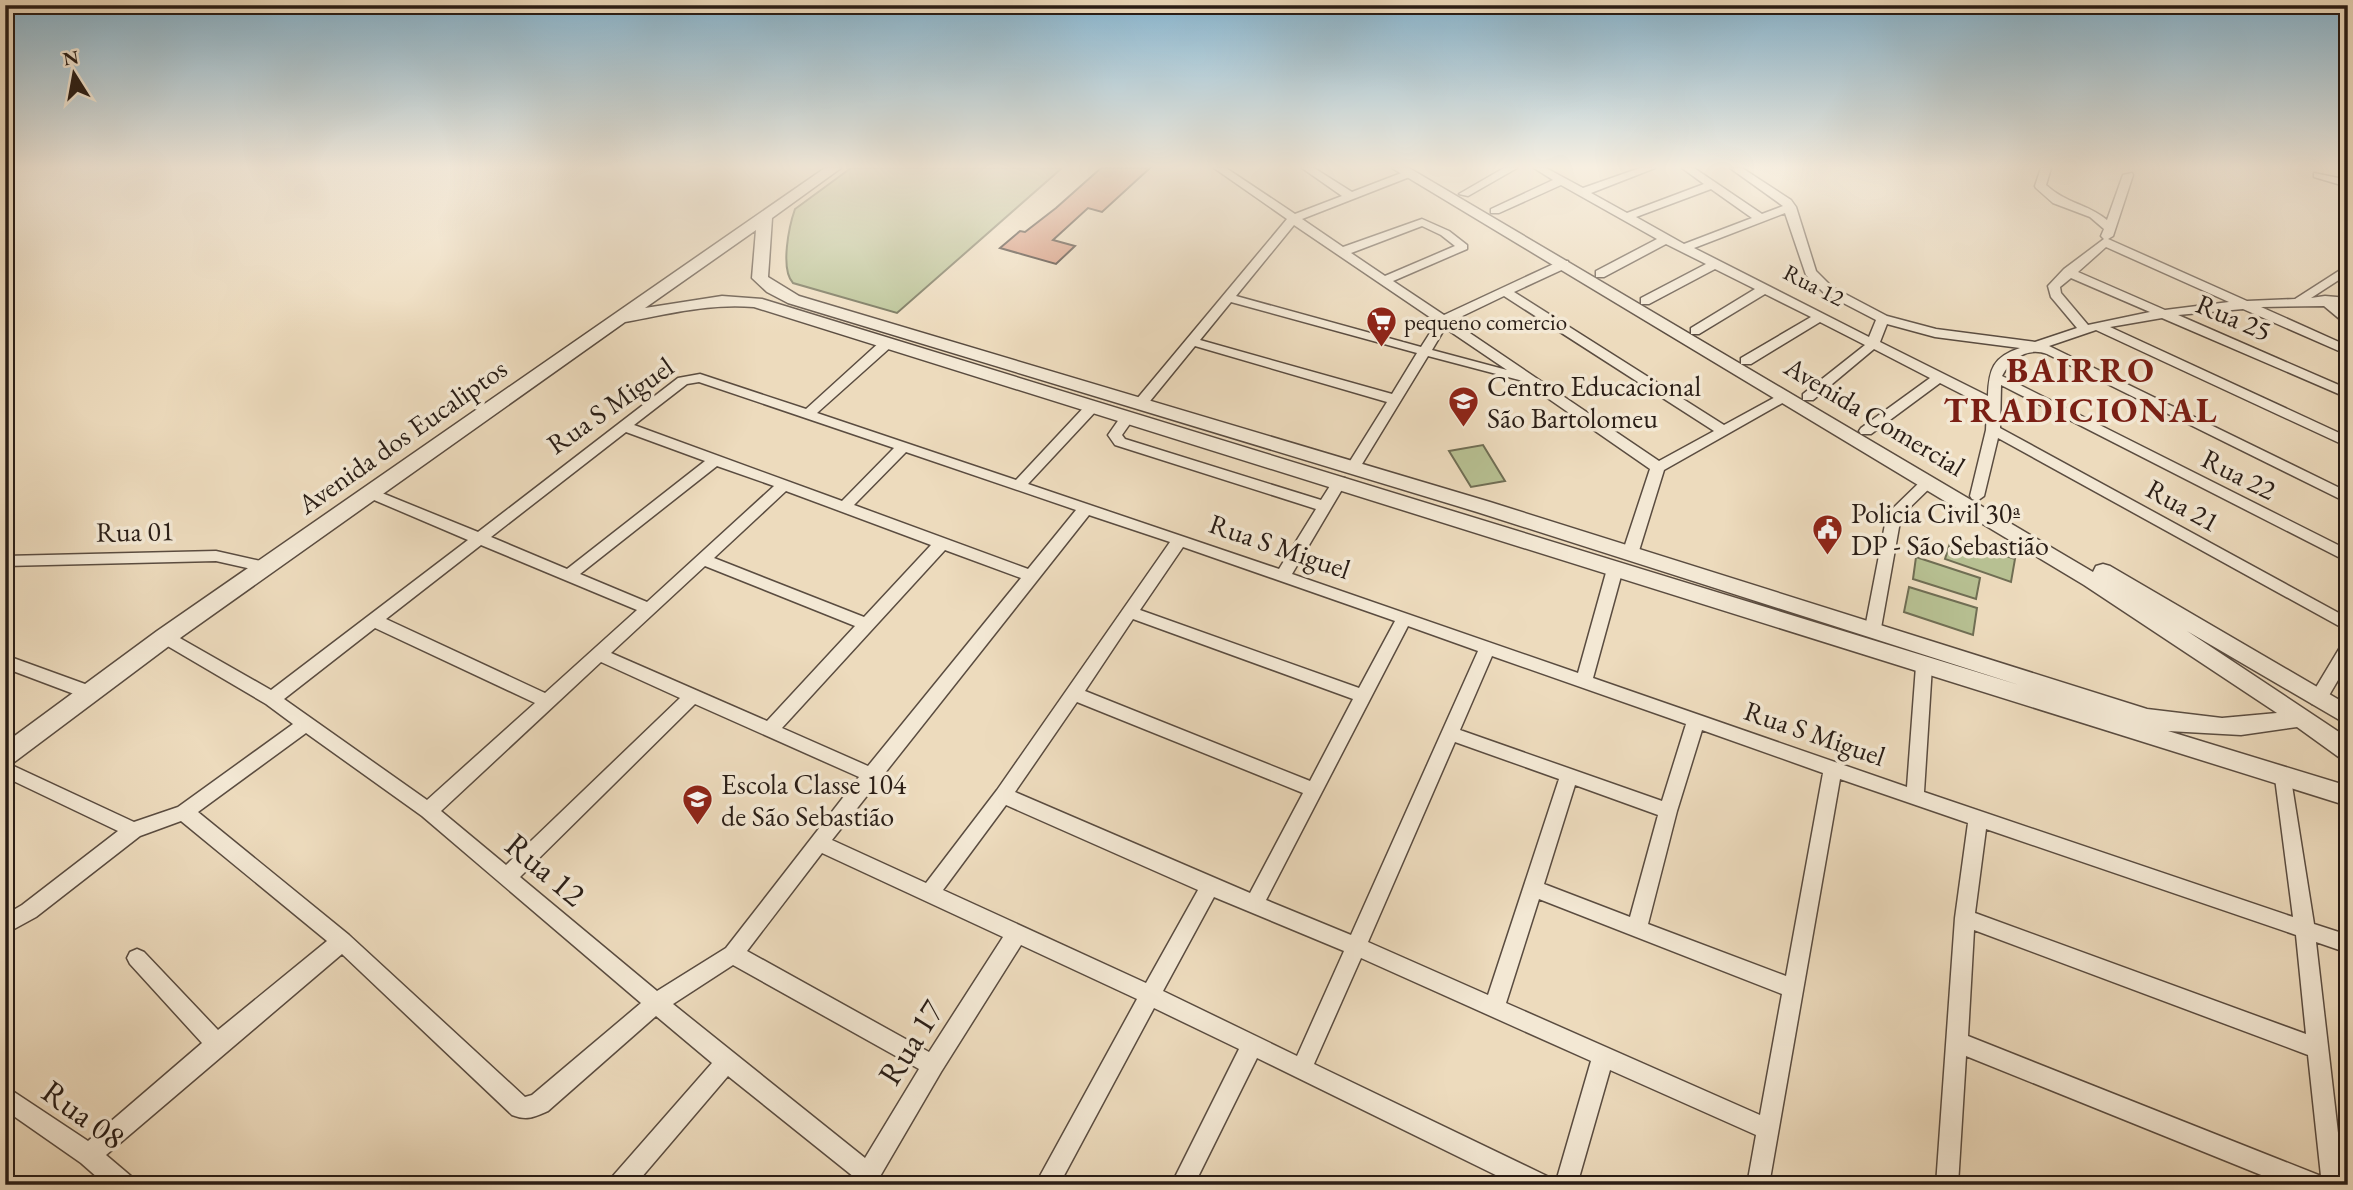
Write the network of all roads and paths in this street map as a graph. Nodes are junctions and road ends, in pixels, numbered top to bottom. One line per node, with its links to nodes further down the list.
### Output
1 (754, 224): 38 (street, Avenida dos Eucaliptos)
2 (764, 224): 35 (street)
3 (1289, 224): 29 (street)
4 (1300, 224): 18 (street)
5 (1418, 224): 18 (street)
6 (1425, 224): 24 (street)
7 (1502, 224): 19 (street, Avenida Comercial)
8 (1512, 224): 19 (street, Avenida Comercial)
9 (1638, 224): 15 (street, Rua 12)
10 (1745, 224): 17 (street)
11 (1795, 224): 39 (street)
12 (2104, 224): 14 (street)
13 (2111, 224): 14 (street)
14 (2109, 228): 16 (street)
15 (1665, 239): 17 (street, Rua 12); 23 (street)
16 (2105, 242): 22 (street); 34 (street)
17 (1684, 248): 20 (street, Rua 12)
18 (1342, 252): 24 (street)
19 (1556, 255): 23 (street, Avenida Comercial); 26 (street, Avenida Comercial); 27 (street)
20 (1715, 264): 25 (street, Rua 12); 31 (street)
21 (2348, 269): 28 (street)
22 (2068, 272): 36 (street); 42 (street)
23 (1600, 274): 26 (street, Avenida Comercial)
24 (1385, 280): 40 (street)
25 (1764, 289): 37 (street, Rua 12); 43 (street)
26 (1616, 290): 31 (street, Avenida Comercial); 55 (street, Avenida Comercial)
27 (1506, 292): 40 (street); 65 (street)
28 (2315, 292): 30 (street); 32 (street)
29 (1226, 298): 44 (street); 48 (street)
30 (2298, 301): 32 (street); 34 (street)
31 (1646, 302): 43 (street, Avenida Comercial)
32 (2327, 302): 33 (street); 41 (street)
33 (2348, 302)
34 (2238, 304): 36 (street); 49 (street)
35 (810, 312): 38 (street); 45 (street); 60 (street)
36 (2160, 314): 42 (street, Rua 25); 54 (street, Rua 25)
37 (1820, 317): 46 (street, Rua 12); 50 (street)
38 (622, 318): 76 (street, Avenida dos Eucaliptos)
39 (1883, 319): 46 (street); 47 (street)
40 (1444, 320): 48 (street); 53 (street)
41 (2348, 322)
42 (2091, 328): 47 (street, Rua 25); 67 (street)
43 (1695, 331): 50 (street, Avenida Comercial)
44 (1190, 341): 57 (street); 60 (street)
45 (887, 343): 59 (street); 61 (street)
46 (1873, 344): 51 (street, Rua 12); 56 (street)
47 (2037, 346): 52 (street, Rua 25); 78 (street)
48 (1424, 351): 53 (street); 57 (street)
49 (2348, 351)
50 (1746, 361): 56 (street, Avenida Comercial)
51 (1938, 377): 58 (street, Rua 12); 66 (street)
52 (1995, 377): 58 (street); 85 (street, Rua 22)
53 (1532, 381): 71 (street)
54 (2348, 394)
55 (1786, 397): 62 (street, Avenida Comercial); 65 (street)
56 (1808, 397): 62 (street, Avenida Comercial)
57 (1393, 399): 72 (street)
58 (1994, 405): 64 (street)
59 (1092, 407): 60 (street); 75 (street)
60 (1126, 408): 72 (street); 80 (street)
61 (807, 415): 63 (street, Rua S Miguel); 68 (street, Rua S Miguel)
62 (1840, 422): 66 (street, Avenida Comercial); 69 (street, Avenida Comercial)
63 (623, 426): 70 (street); 82 (street, Rua S Miguel)
64 (1993, 430): 77 (street); 99 (street, Rua 21)
65 (1724, 431): 71 (street)
66 (1866, 431): 69 (street, Avenida Comercial)
67 (2348, 443)
68 (903, 447): 75 (street, Rua S Miguel); 79 (street)
69 (1891, 453): 73 (street, Avenida Comercial); 77 (street, Avenida Comercial)
70 (715, 460): 74 (street); 90 (street)
71 (1658, 467): 88 (street)
72 (1347, 474): 80 (street); 88 (street)
73 (1928, 482): 100 (street); 109 (street, Avenida Comercial)
74 (784, 485): 79 (street); 86 (street)
75 (1019, 485): 81 (street, Rua S Miguel)
76 (372, 494): 82 (street); 89 (street, Avenida dos Eucaliptos)
77 (1978, 496): 108 (street, Avenida Comercial)
78 (2348, 498)
79 (845, 506): 84 (street)
80 (1324, 506): 92 (street)
81 (1086, 508): 83 (street, Rua S Miguel); 91 (street)
82 (478, 538): 90 (street); 97 (street, Rua S Miguel)
83 (1180, 540): 92 (street, Rua S Miguel); 94 (street)
84 (941, 544): 91 (street); 98 (street)
85 (2348, 557)
86 (704, 560): 93 (street); 98 (street)
87 (5, 561): 89 (street, Rua 01)
88 (1623, 561): 95 (street); 107 (street)
89 (265, 567): 101 (street, Avenida dos Eucaliptos)
90 (569, 575): 93 (street)
91 (1032, 576): 127 (street)
92 (1283, 576): 96 (street, Rua S Miguel)
93 (649, 609): 104 (street)
94 (1130, 612): 111 (street); 113 (street)
95 (1805, 617): 100 (street); 105 (street)
96 (1404, 619): 103 (street, Rua S Miguel); 113 (street)
97 (374, 620): 114 (street, Rua S Miguel); 116 (street)
98 (866, 624): 121 (street)
99 (2348, 625)
100 (1873, 628): 105 (street)
101 (165, 637): 110 (street, Avenida dos Eucaliptos); 114 (street, Rua 12)
102 (2348, 648): 115 (street)
103 (1487, 649): 107 (street, Rua S Miguel); 122 (street)
104 (600, 655): 112 (street); 116 (street)
105 (1918, 657): 118 (street); 129 (street); 133 (street)
106 (5, 661): 110 (street)
107 (1584, 681): 119 (street, Rua S Miguel)
108 (2287, 682): 109 (street); 115 (street, Avenida Comercial)
109 (2261, 691): 118 (street, Avenida Comercial)
110 (90, 693): 123 (street, Avenida dos Eucaliptos)
111 (1073, 693): 130 (street); 131 (street)
112 (694, 695): 121 (street); 140 (street)
113 (1363, 696): 130 (street)
114 (272, 699): 120 (street, Rua 12)
115 (2318, 699): 117 (street, Avenida Comercial)
116 (548, 702): 134 (street)
117 (2348, 716)
118 (2298, 718): 124 (street, Avenida Comercial)
119 (1696, 721): 126 (street, Rua S Miguel); 135 (street)
120 (307, 723): 134 (street, Rua 12); 136 (street)
121 (770, 729): 127 (street)
122 (1450, 733): 128 (street); 152 (street)
123 (10, 748)
124 (2348, 751)
125 (5, 769): 138 (street)
126 (1833, 769): 133 (street, Rua S Miguel); 155 (street)
127 (871, 775): 139 (street)
128 (1569, 776): 135 (street); 142 (street)
129 (2284, 778): 132 (street); 148 (street)
130 (1314, 790): 144 (street)
131 (1003, 795): 141 (street); 143 (street)
132 (2348, 796)
133 (1915, 797): 137 (street, Rua S Miguel)
134 (428, 811): 140 (street, Rua 12)
135 (1668, 811): 147 (street)
136 (184, 812): 138 (street); 150 (street)
137 (1978, 818): 145 (street); 148 (street, Rua S Miguel)
138 (134, 830): 146 (street)
139 (818, 842): 143 (street); 153 (street)
140 (507, 877): 157 (street, Rua 12)
141 (1210, 886): 144 (street); 156 (street)
142 (1532, 888): 147 (street); 158 (street)
143 (928, 895): 149 (street)
144 (1254, 904): 152 (street)
145 (1965, 918): 159 (street); 162 (street)
146 (5, 925)
147 (1637, 928): 155 (street)
148 (2305, 930): 151 (street, Rua S Miguel); 162 (street)
149 (1016, 935): 156 (street); 165 (street, Rua 17)
150 (342, 941): 157 (street); 160 (street)
151 (2348, 944)
152 (1355, 946): 158 (street); 166 (street)
153 (733, 954): 157 (street); 165 (street)
154 (137, 958): 160 (street)
155 (1794, 989): 168 (street)
156 (1149, 995): 161 (street); 173 (street)
157 (656, 1003): 164 (street, Rua 12)
158 (1494, 1007): 163 (street)
159 (1956, 1042): 178 (street); 179 (street)
160 (217, 1044): 169 (street)
161 (1252, 1045): 166 (street); 174 (street)
162 (2317, 1048): 180 (street)
163 (1603, 1056): 168 (street); 176 (street)
164 (727, 1062): 170 (street, Rua 12); 172 (street)
165 (933, 1065): 170 (street, Rua 17)
166 (1301, 1070): 175 (street)
167 (11, 1104): 169 (street, Rua 08)
168 (1767, 1129): 177 (street)
169 (89, 1155): 171 (street, Rua 08)
170 (866, 1180)
171 (124, 1185)
172 (620, 1185)
173 (1046, 1185)
174 (1182, 1185)
175 (1541, 1185)
176 (1566, 1185)
177 (1758, 1185)
178 (1947, 1185)
179 (2315, 1185)
180 (2333, 1185)

